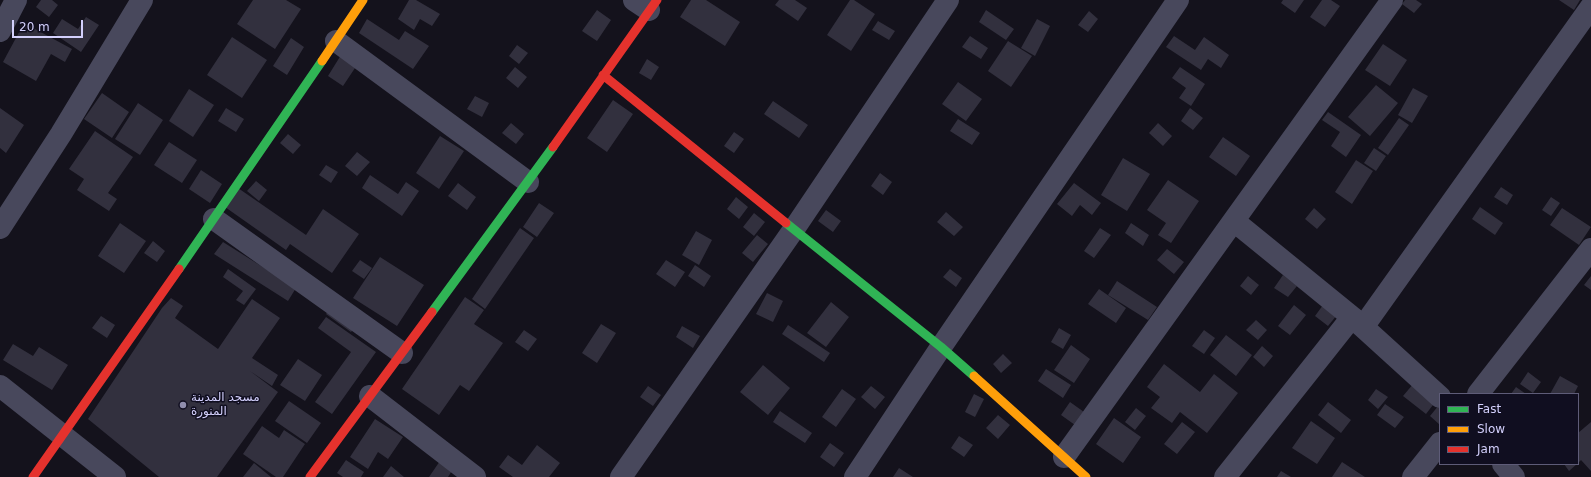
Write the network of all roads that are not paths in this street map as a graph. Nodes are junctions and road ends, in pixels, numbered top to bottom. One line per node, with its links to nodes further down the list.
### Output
1 (16, 0): 9 (street)
2 (142, 0): 13 (street)
3 (362, 0): 10 (street)
4 (948, 0): 16 (street)
5 (1178, 0): 19 (street)
6 (1392, 0): 15 (street)
7 (647, 4): 11 (street)
8 (1591, 7): 18 (street)
9 (0, 31)
10 (336, 41): 12 (street); 14 (street)
11 (604, 75): 12 (street); 16 (street)
12 (528, 182): 20 (street)
13 (3, 218)
14 (214, 219): 20 (street); 25 (street)
15 (1234, 221): 18 (street); 28 (street)
16 (794, 229): 19 (street); 33 (street)
17 (1591, 249): 22 (street)
18 (1357, 322): 24 (street); 35 (street)
19 (941, 347): 28 (street); 34 (street)
20 (402, 353): 23 (street)
21 (0, 386): 25 (street)
22 (1479, 393)
23 (370, 396): 31 (street); 32 (street)
24 (1439, 396)
25 (62, 436): 29 (street); 30 (street)
26 (1439, 444): 36 (street)
27 (1504, 465): 37 (street)
28 (1074, 470)
29 (32, 477)
30 (115, 477)
31 (310, 477)
32 (475, 477)
33 (621, 477)
34 (855, 477)
35 (1226, 477)
36 (1413, 477)
37 (1514, 477)

